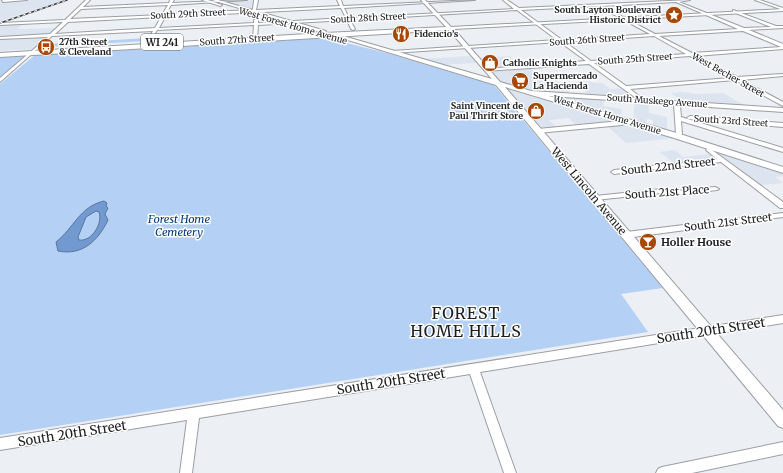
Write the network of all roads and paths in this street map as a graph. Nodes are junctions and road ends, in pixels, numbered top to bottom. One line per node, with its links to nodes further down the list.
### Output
1 (25, 0): 13 (street)
2 (88, 0): 19 (street)
3 (204, 0): 14 (main road, West Forest Home Avenue)
4 (245, 0): 14 (street)
5 (256, 0): 22 (street)
6 (339, 0): 18 (street)
7 (473, 0): 15 (street, South 29th Street)
8 (505, 0): 21 (street)
9 (589, 0): 17 (street, West Becher Street)
10 (674, 0): 11 (street, South 28th Street); 17 (street, South 28th Street); 25 (street)
11 (688, 0)
12 (757, 0): 20 (street)
13 (2, 1)
14 (214, 1): 16 (street); 22 (main road, West Forest Home Avenue); 24 (main road, West Forest Home Avenue)
15 (424, 1): 18 (street, South 29th Street); 26 (main road, West Lincoln Avenue)
16 (172, 2): 19 (street); 27 (street)
17 (599, 5): 21 (street, South 28th Street); 28 (street, West Becher Street)
18 (342, 7): 22 (street, South 29th Street); 30 (street)
19 (80, 8): 31 (street)
20 (783, 8): 23 (main road)
21 (519, 10): 26 (street, South 28th Street); 34 (street)
22 (253, 11): 24 (street, South 29th Street); 32 (main road, West Forest Home Avenue)
23 (736, 11): 25 (main road); 39 (street)
24 (243, 12): 27 (street, South 29th Street); 33 (main road, West Forest Home Avenue)
25 (705, 13): 28 (main road); 44 (street)
26 (437, 14): 30 (street, South 28th Street); 37 (main road, West Lincoln Avenue)
27 (164, 16): 31 (street, South 29th Street); 42 (street)
28 (624, 18): 34 (main road); 49 (street, West Becher Street)
29 (256, 19): 36 (street)
30 (348, 19): 32 (street, South 28th Street); 41 (street)
31 (67, 21): 35 (street, South 29th Street); 47 (street)
32 (291, 22): 33 (street, South 28th Street); 43 (main road, West Forest Home Avenue)
33 (280, 23): 36 (street, South 28th Street); 38 (main road, West Forest Home Avenue)
34 (539, 23): 37 (main road); 37 (main road); 53 (street)
35 (1, 24)
36 (256, 24): 42 (street, South 28th Street); 51 (street)
37 (448, 26): 41 (main road, South 27th Street); 45 (main road); 56 (main road, West Lincoln Avenue)
38 (296, 28): 43 (main road, West Forest Home Avenue); 48 (main road)
39 (777, 28): 40 (street, South 26th Street); 44 (street, South 26th Street)
40 (783, 28)
41 (353, 29): 43 (main road); 46 (main road, South 27th Street)
42 (157, 30): 47 (street, South 28th Street); 55 (street)
43 (310, 30): 46 (main road, West Forest Home Avenue); 48 (main road, South 27th Street / WI 241)
44 (744, 30): 49 (street, South 26th Street); 57 (street)
45 (360, 32): 50 (main road); 54 (main road)
46 (321, 33): 48 (main road, South 27th Street / WI 241); 50 (main road, West Forest Home Avenue)
47 (52, 35): 52 (street, South 28th Street); 60 (street)
48 (287, 35): 50 (main road); 51 (main road, South 27th Street / WI 241)
49 (656, 35): 53 (street, South 26th Street); 63 (street, West Becher Street)
50 (332, 36): 54 (main road, West Forest Home Avenue); 58 (main road, West Forest Home Avenue)
51 (255, 37): 55 (main road, South 27th Street / WI 241)
52 (0, 38)
53 (562, 41): 56 (street, South 26th Street); 64 (street)
54 (360, 42): 58 (main road, West Forest Home Avenue)
55 (148, 44): 60 (main road, South 27th Street / WI 241)
56 (467, 47): 61 (street, South 26th Street); 65 (main road, West Lincoln Avenue)
57 (783, 47): 63 (street, South 25th Street)
58 (383, 50): 61 (main road, West Forest Home Avenue)
59 (0, 51): 60 (main road, South 27th Street / WI 241)
60 (35, 51): 62 (main road, South 27th Street / WI 241); 68 (street)
61 (392, 52): 69 (main road, West Forest Home Avenue)
62 (0, 55)
63 (692, 55): 64 (street, South 25th Street); 67 (street, West Becher Street)
64 (590, 62): 65 (street, South 25th Street); 70 (street)
65 (486, 70): 69 (main road, West Lincoln Avenue)
66 (783, 75): 67 (street)
67 (736, 79): 70 (street); 74 (street, West Becher Street)
68 (0, 81)
69 (498, 83): 71 (main road, West Forest Home Avenue); 79 (main road, West Lincoln Avenue)
70 (625, 88): 72 (street)
71 (559, 98): 72 (street, South Muskego Avenue); 77 (main road, West Forest Home Avenue)
72 (641, 100): 73 (street, South Muskego Avenue)
73 (677, 102): 75 (street, South Muskego Avenue); 76 (street)
74 (783, 104)
75 (783, 110)
76 (678, 118): 78 (street, South 23rd Street); 80 (street); 82 (street)
77 (624, 121): 79 (street); 80 (main road, West Forest Home Avenue)
78 (783, 125)
79 (538, 131): 87 (main road, West Lincoln Avenue)
80 (677, 136): 81 (main road, West Forest Home Avenue)
81 (711, 147): 83 (street); 84 (main road, West Forest Home Avenue)
82 (783, 150)
83 (723, 160): 85 (street, South 22nd Street); 88 (street)
84 (783, 170)
85 (614, 172)
86 (715, 189): 87 (street, South 21st Place)
87 (595, 198): 90 (main road, West Lincoln Avenue)
88 (783, 206)
89 (783, 215): 90 (street, South 21st Street)
90 (626, 234): 92 (main road, West Lincoln Avenue)
91 (783, 319): 92 (street, South 20th Street)
92 (707, 330): 93 (street, South 20th Street); 95 (main road, West Lincoln Avenue)
93 (473, 368): 94 (street, South 20th Street); 99 (street)
94 (194, 413): 96 (street, South 20th Street); 98 (street)
95 (783, 421)
96 (0, 444)
97 (783, 448): 100 (street)
98 (186, 473)
99 (510, 473)
100 (662, 473)

